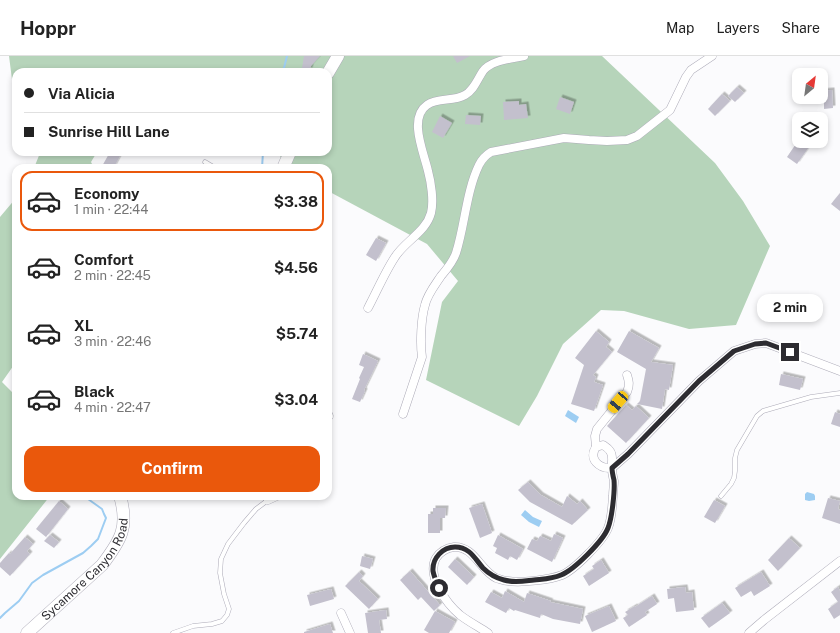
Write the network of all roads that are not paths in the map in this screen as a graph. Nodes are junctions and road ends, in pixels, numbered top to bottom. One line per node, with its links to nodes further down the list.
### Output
1 (338, 56): 4 (main road)
2 (524, 56): 7 (street)
3 (712, 56): 11 (street)
4 (331, 68)
5 (205, 162): 6 (lane)
6 (209, 164)
7 (368, 308)
8 (840, 371): 13 (street)
9 (627, 375): 12 (street)
10 (840, 393): 14 (lane)
11 (403, 414)
12 (596, 447): 13 (street); 13 (street)
13 (612, 468): 22 (street)
14 (721, 496)
15 (121, 500): 19 (main road, Sycamore Canyon Road)
16 (266, 500): 20 (lane)
17 (840, 561): 23 (street)
18 (341, 613): 21 (street)
19 (27, 633)
20 (173, 633)
21 (350, 633)
22 (488, 633)
23 (749, 633)

